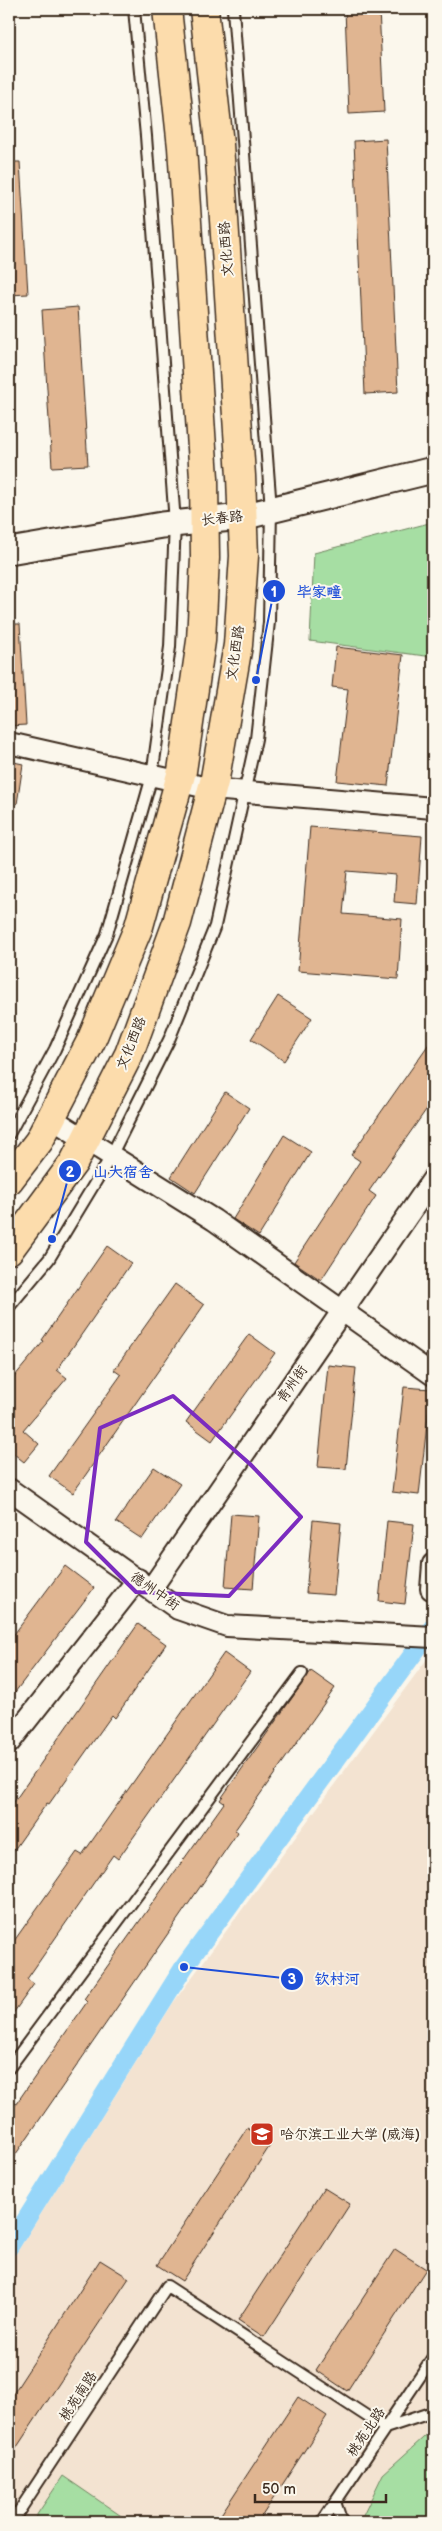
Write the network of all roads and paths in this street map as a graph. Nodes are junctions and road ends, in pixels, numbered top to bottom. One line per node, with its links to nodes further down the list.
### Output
1 (134, 9): 9 (lane)
2 (167, 9): 8 (main road)
3 (204, 9): 7 (main road, 文化西路)
4 (233, 9): 6 (lane)
5 (433, 470): 6 (street, 长春路)
6 (271, 509): 7 (street, 长春路); 15 (lane)
7 (242, 517): 8 (street, 长春路); 14 (main road, 文化西路)
8 (206, 520): 9 (street, 长春路); 13 (main road)
9 (175, 523): 10 (street, 长春路); 12 (lane)
10 (9, 551)
11 (9, 743): 12 (street)
12 (152, 776): 13 (street); 18 (lane)
13 (179, 782): 14 (street); 17 (main road)
14 (212, 789): 15 (street); 19 (main road, 文化西路)
15 (246, 790): 16 (street); 20 (lane)
16 (433, 808)
17 (51, 1118): 19 (street); 22 (main road)
18 (9, 1134)
19 (86, 1139): 20 (street); 23 (main road, 文化西路)
20 (110, 1158): 24 (lane); 25 (street)
21 (433, 1179): 25 (street, 青州街)
22 (9, 1180)
23 (9, 1250)
24 (9, 1307)
25 (343, 1311): 26 (street); 29 (street, 青州街)
26 (433, 1375)
27 (9, 1489): 29 (street, 德州中街)
28 (433, 1564): 30 (street)
29 (144, 1584): 31 (street, 德州中街); 33 (street, 青州街)
30 (431, 1589)
31 (424, 1636)
32 (302, 1673): 34 (lane)
33 (9, 1743)
34 (9, 2068)
35 (433, 2357): 37 (lane, 桃苑北路)
36 (433, 2412): 37 (lane)
37 (385, 2428): 38 (lane, 桃苑北路); 39 (lane, 桃苑南路)
38 (335, 2502): 40 (lane, 桃苑北路); 41 (lane)
39 (12, 2522)
40 (322, 2522)
41 (342, 2522)

